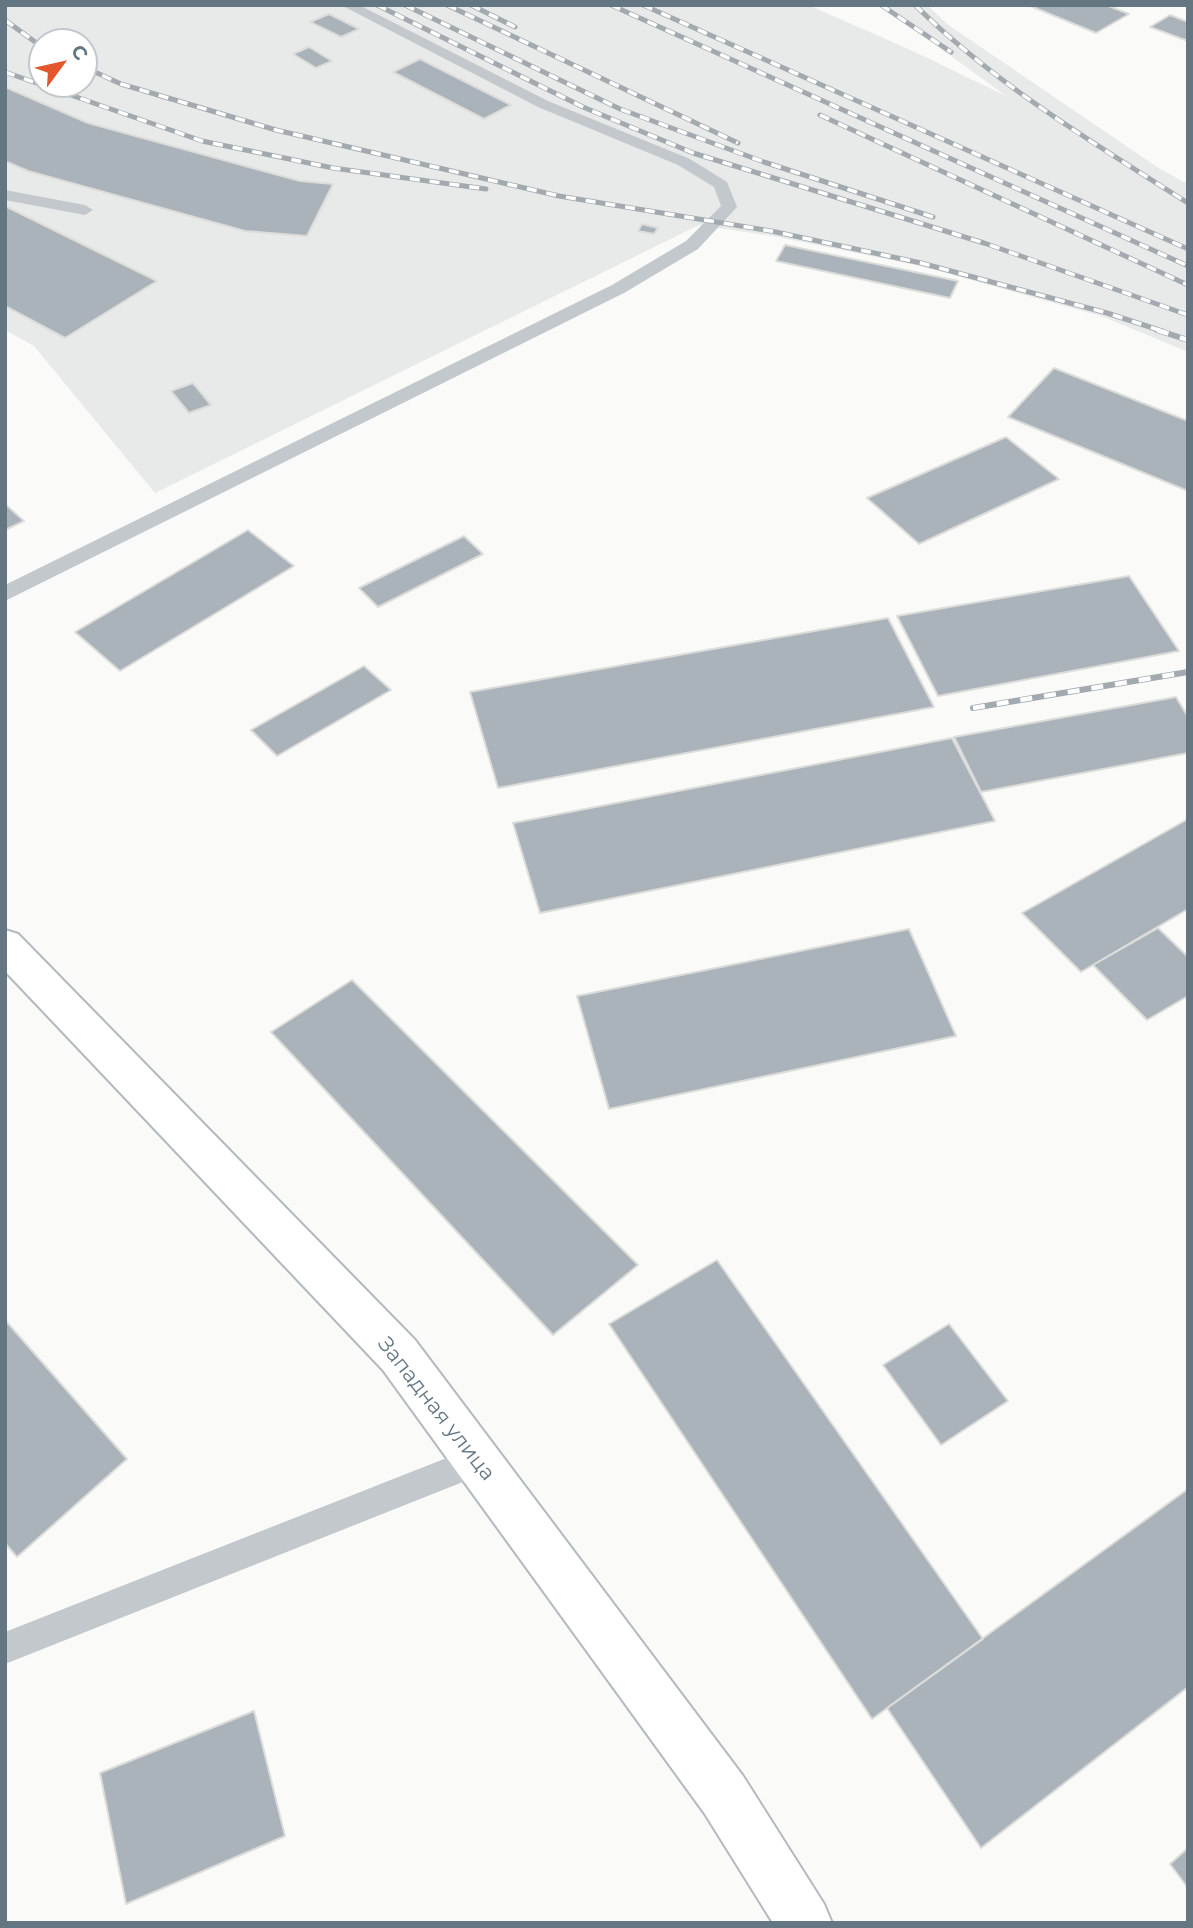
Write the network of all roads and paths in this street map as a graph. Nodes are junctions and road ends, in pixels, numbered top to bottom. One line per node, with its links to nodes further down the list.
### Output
1 (348, 5): 4 (lane)
2 (5, 195): 3 (lane)
3 (85, 210)
4 (5, 594)
5 (5, 945): 6 (main road, Западная улица)
6 (477, 1461): 7 (lane); 8 (main road, Западная улица)
7 (5, 1648)
8 (805, 1923)

